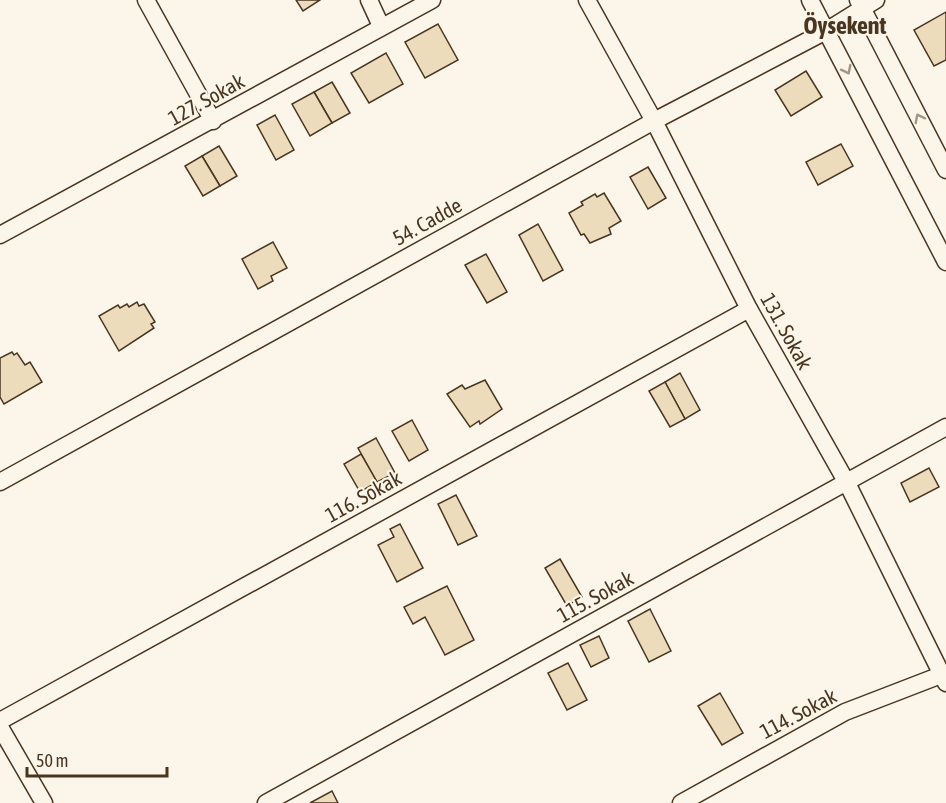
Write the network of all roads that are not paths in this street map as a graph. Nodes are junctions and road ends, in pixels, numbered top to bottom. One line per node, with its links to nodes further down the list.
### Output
1 (146, 0): 9 (street)
2 (369, 0): 7 (street)
3 (432, 0): 7 (street, 127. Sokak)
4 (587, 0): 10 (street, 131. Sokak)
5 (810, 0): 8 (street)
6 (866, 3): 8 (street, 54. Cadde); 11 (street, one-way to 6)
7 (381, 26): 9 (street, 127. Sokak)
8 (826, 31): 10 (street, 54. Cadde); 13 (street, one-way to 13)
9 (213, 121): 12 (street, 127. Sokak)
10 (654, 121): 14 (street, 131. Sokak); 16 (street, 54. Cadde)
11 (946, 170)
12 (0, 235)
13 (946, 262)
14 (749, 309): 17 (street, 131. Sokak); 19 (street, 116. Sokak)
15 (946, 428): 17 (street, 115. Sokak)
16 (0, 482)
17 (847, 483): 18 (street, 131. Sokak); 22 (street, 115. Sokak)
18 (944, 679): 23 (street, 114. Sokak)
19 (0, 721)
20 (0, 727): 21 (street)
21 (44, 803)
22 (266, 803)
23 (681, 803)

